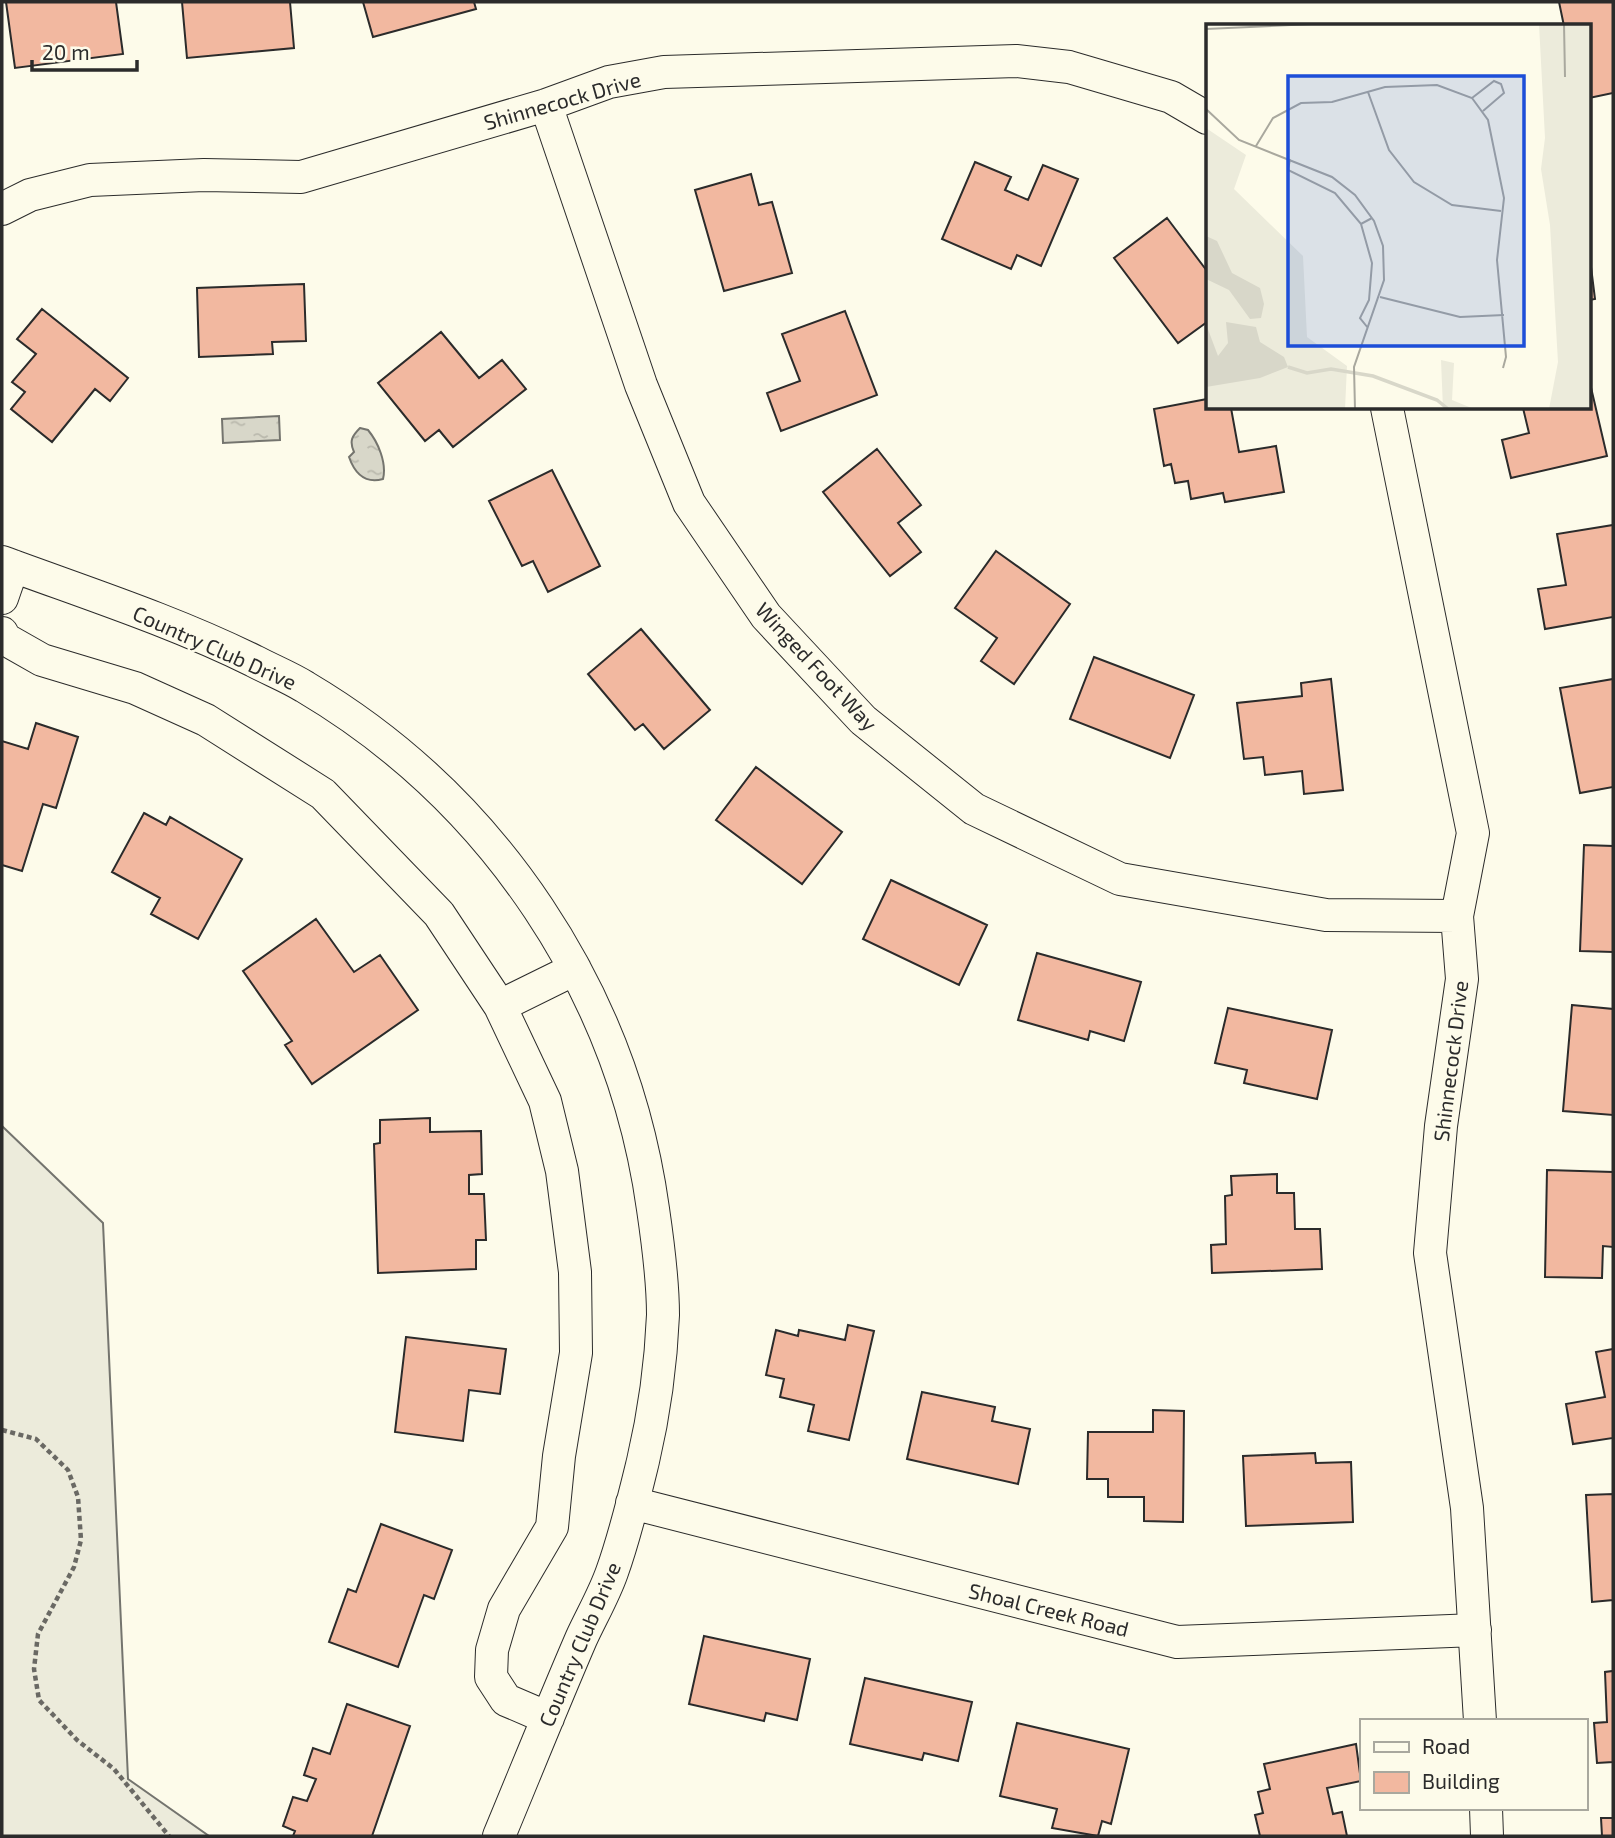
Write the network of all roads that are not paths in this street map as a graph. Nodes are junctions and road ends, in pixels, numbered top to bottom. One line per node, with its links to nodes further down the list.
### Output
1 (546, 105): 2 (street, Shinnecock Drive); 3 (street, Shinnecock Drive); 8 (street, Winged Foot Way)
2 (1206, 117)
3 (2, 209)
4 (1387, 410): 8 (street, Shinnecock Drive)
5 (7, 564): 6 (street); 9 (street, Country Club Drive)
6 (2, 598)
7 (2, 633): 10 (street)
8 (1457, 916): 12 (street, Shinnecock Drive)
9 (575, 969): 10 (street); 11 (street, Country Club Drive)
10 (500, 1006): 13 (street)
11 (632, 1503): 12 (street, Shoal Creek Road); 13 (street, Country Club Drive)
12 (1475, 1630): 14 (street, Shinnecock Drive)
13 (548, 1718): 16 (street, Country Club Drive)
14 (1480, 1719)
15 (1486, 1810): 17 (street)
16 (499, 1836)
17 (1487, 1836)

